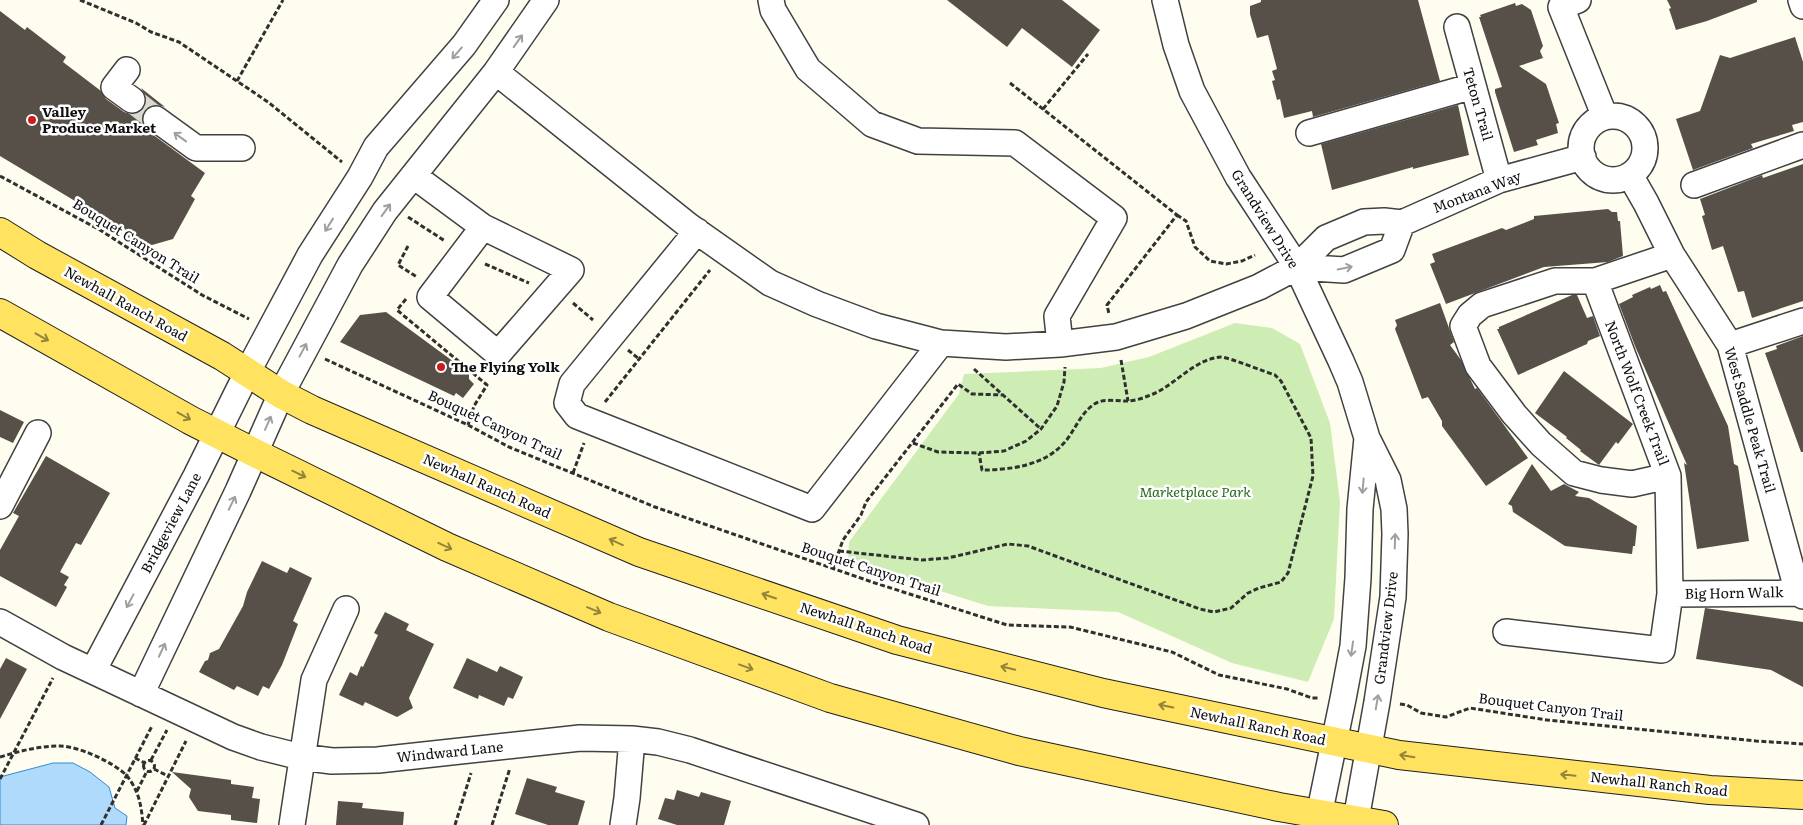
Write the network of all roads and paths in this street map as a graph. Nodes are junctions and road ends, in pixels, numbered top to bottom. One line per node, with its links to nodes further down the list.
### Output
1 (283, 0): 13 (path)
2 (496, 0): 40 (street, Bridgeview Lane, one-way to 40)
3 (546, 0): 12 (street, one-way to 3)
4 (771, 0): 44 (street)
5 (1165, 0): 36 (street, Grandview Drive)
6 (1801, 0): 8 (street)
7 (1569, 3): 17 (street)
8 (1803, 6)
9 (1457, 28): 14 (street, Teton Trail)
10 (1088, 54): 16 (path)
11 (127, 70): 15 (street)
12 (496, 72): 24 (street); 31 (street, Montana Way)
13 (237, 81)
14 (1473, 86): 19 (street); 26 (street, Teton Trail)
15 (132, 100)
16 (1043, 110)
17 (1605, 117): 22 (street); 25 (street)
18 (156, 119): 21 (street, one-way to 18)
19 (1308, 133)
20 (1803, 145): 27 (street)
21 (242, 148)
22 (1583, 157): 25 (street); 26 (street, Montana Way)
23 (0, 176): 40 (path, Bouquet Canyon Trail)
24 (414, 176): 30 (street); 43 (street, one-way to 24)
25 (1630, 176): 33 (street, West Saddle Peak Trail)
26 (1500, 180): 29 (street, Montana Way)
27 (1694, 185)
28 (1177, 215): 34 (path)
29 (1402, 223): 36 (street, Montana Way); 36 (street, one-way to 29)
30 (483, 226): 30 (street)
31 (697, 231): 41 (street, Montana Way); 51 (street)
32 (0, 232): 47 (main road, Newhall Ranch Road)
33 (1672, 254): 37 (street); 42 (street, West Saddle Peak Trail)
34 (1255, 255)
35 (714, 266): 51 (path)
36 (1296, 267): 44 (street, Montana Way); 55 (street, Grandview Drive)
37 (1595, 281): 60 (street, North Wolf Creek Trail); 60 (street)
38 (0, 313): 54 (main road, one-way to 54)
39 (1803, 321): 42 (street)
40 (271, 330): 47 (street, Bridgeview Lane)
41 (941, 343): 44 (street, Montana Way); 51 (street)
42 (1730, 345): 65 (street, West Saddle Peak Trail)
43 (305, 347): 48 (street, one-way to 43); 59 (path, Bouquet Canyon Trail)
44 (1063, 355): 52 (path)
45 (1120, 356): 50 (path)
46 (970, 366): 49 (path)
47 (247, 373): 48 (main road, Newhall Ranch Road); 54 (street, Bridgeview Lane)
48 (281, 394): 57 (street, one-way to 48); 76 (main road, Newhall Ranch Road, one-way to 48)
49 (1003, 395): 52 (path); 56 (path)
50 (1128, 401): 58 (path); 62 (path)
51 (592, 422): 59 (path)
52 (1041, 429): 58 (path)
53 (38, 433): 61 (street)
54 (218, 434): 57 (main road); 70 (street, Bridgeview Lane, one-way to 70)
55 (1367, 438): 72 (street, Grandview Drive, one-way to 72); 73 (street, Grandview Drive, one-way to 55)
56 (913, 443): 58 (path); 62 (path)
57 (255, 453): 71 (street, one-way to 57); 94 (main road, one-way to 94)
58 (979, 453)
59 (573, 473): 63 (path, Bouquet Canyon Trail)
60 (1668, 476): 64 (street, North Wolf Creek Trail)
61 (0, 506)
62 (839, 551): 63 (path)
63 (833, 568): 72 (path, Bouquet Canyon Trail)
64 (1670, 594): 65 (street, Big Horn Walk); 68 (street, North Wolf Creek Trail)
65 (1801, 594)
66 (346, 610): 84 (street)
67 (0, 622): 69 (street, Windward Lane)
68 (1506, 632)
69 (63, 657): 70 (street, Windward Lane); 81 (path)
70 (93, 671): 71 (street, Windward Lane)
71 (141, 694): 74 (street, Windward Lane)
72 (1344, 699): 76 (street, Grandview Drive)
73 (1377, 702): 77 (path, Bouquet Canyon Trail); 80 (street, Grandview Drive)
74 (179, 712): 83 (path); 84 (street, Windward Lane); 85 (path); 90 (path)
75 (632, 739): 78 (street, Windward Lane); 101 (street); 102 (street, Windward Lane)
76 (1334, 742): 80 (main road, Newhall Ranch Road); 94 (street, Grandview Drive)
77 (1803, 744)
78 (517, 745): 79 (street, Windward Lane); 100 (path)
79 (479, 748): 84 (street, Windward Lane); 99 (path)
80 (1368, 750): 93 (main road, Newhall Ranch Road, one-way to 80); 95 (street, Grandview Drive)
81 (14, 753): 82 (path); 89 (path); 91 (path)
82 (0, 757)
83 (135, 758): 86 (path); 89 (path)
84 (301, 758): 98 (street)
85 (151, 760): 86 (path); 87 (path)
86 (144, 763): 88 (path)
87 (154, 769): 88 (path); 90 (path)
88 (147, 771): 92 (path)
89 (126, 775): 92 (path); 96 (path)
90 (168, 776): 97 (path)
91 (0, 779)
92 (137, 792): 97 (path)
93 (1803, 795)
94 (1318, 820): 95 (main road)
95 (1356, 823): 103 (main road)
96 (101, 825)
97 (143, 825)
98 (292, 825)
99 (455, 825)
100 (492, 825)
101 (623, 825)
102 (916, 825)
103 (1384, 825)

